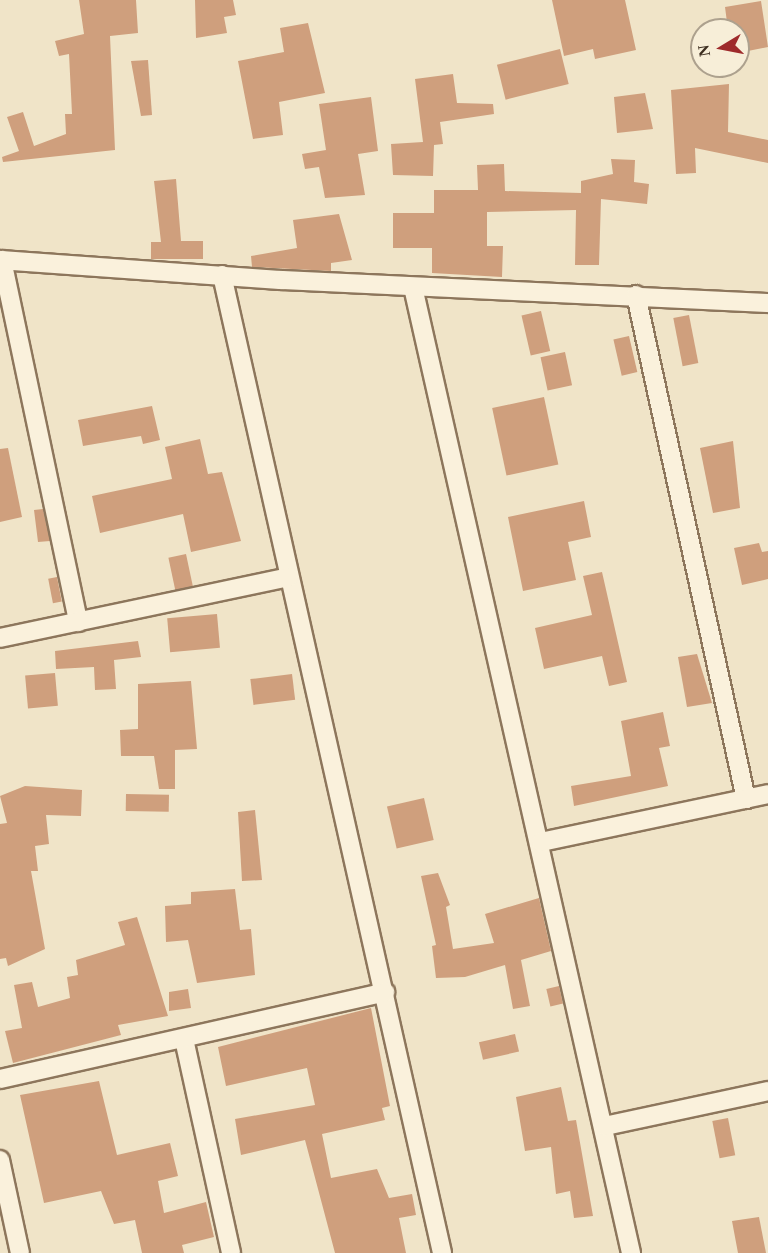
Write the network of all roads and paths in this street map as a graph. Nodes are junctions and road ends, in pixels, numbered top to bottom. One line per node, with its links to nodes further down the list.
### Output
1 (1, 260): 2 (street); 7 (street)
2 (222, 276): 3 (street); 6 (street)
3 (414, 287): 4 (street); 11 (street)
4 (636, 295): 5 (street); 10 (street)
5 (768, 303)
6 (289, 577): 7 (street); 12 (street)
7 (78, 622): 8 (street)
8 (0, 639)
9 (768, 794): 10 (street)
10 (746, 799): 11 (street)
11 (541, 842): 16 (street)
12 (385, 992): 13 (street); 20 (street)
13 (184, 1039): 14 (street); 19 (street)
14 (0, 1079)
15 (768, 1092): 16 (street)
16 (605, 1126): 21 (street)
17 (0, 1160): 18 (street)
18 (20, 1253)
19 (231, 1253)
20 (442, 1253)
21 (631, 1253)

